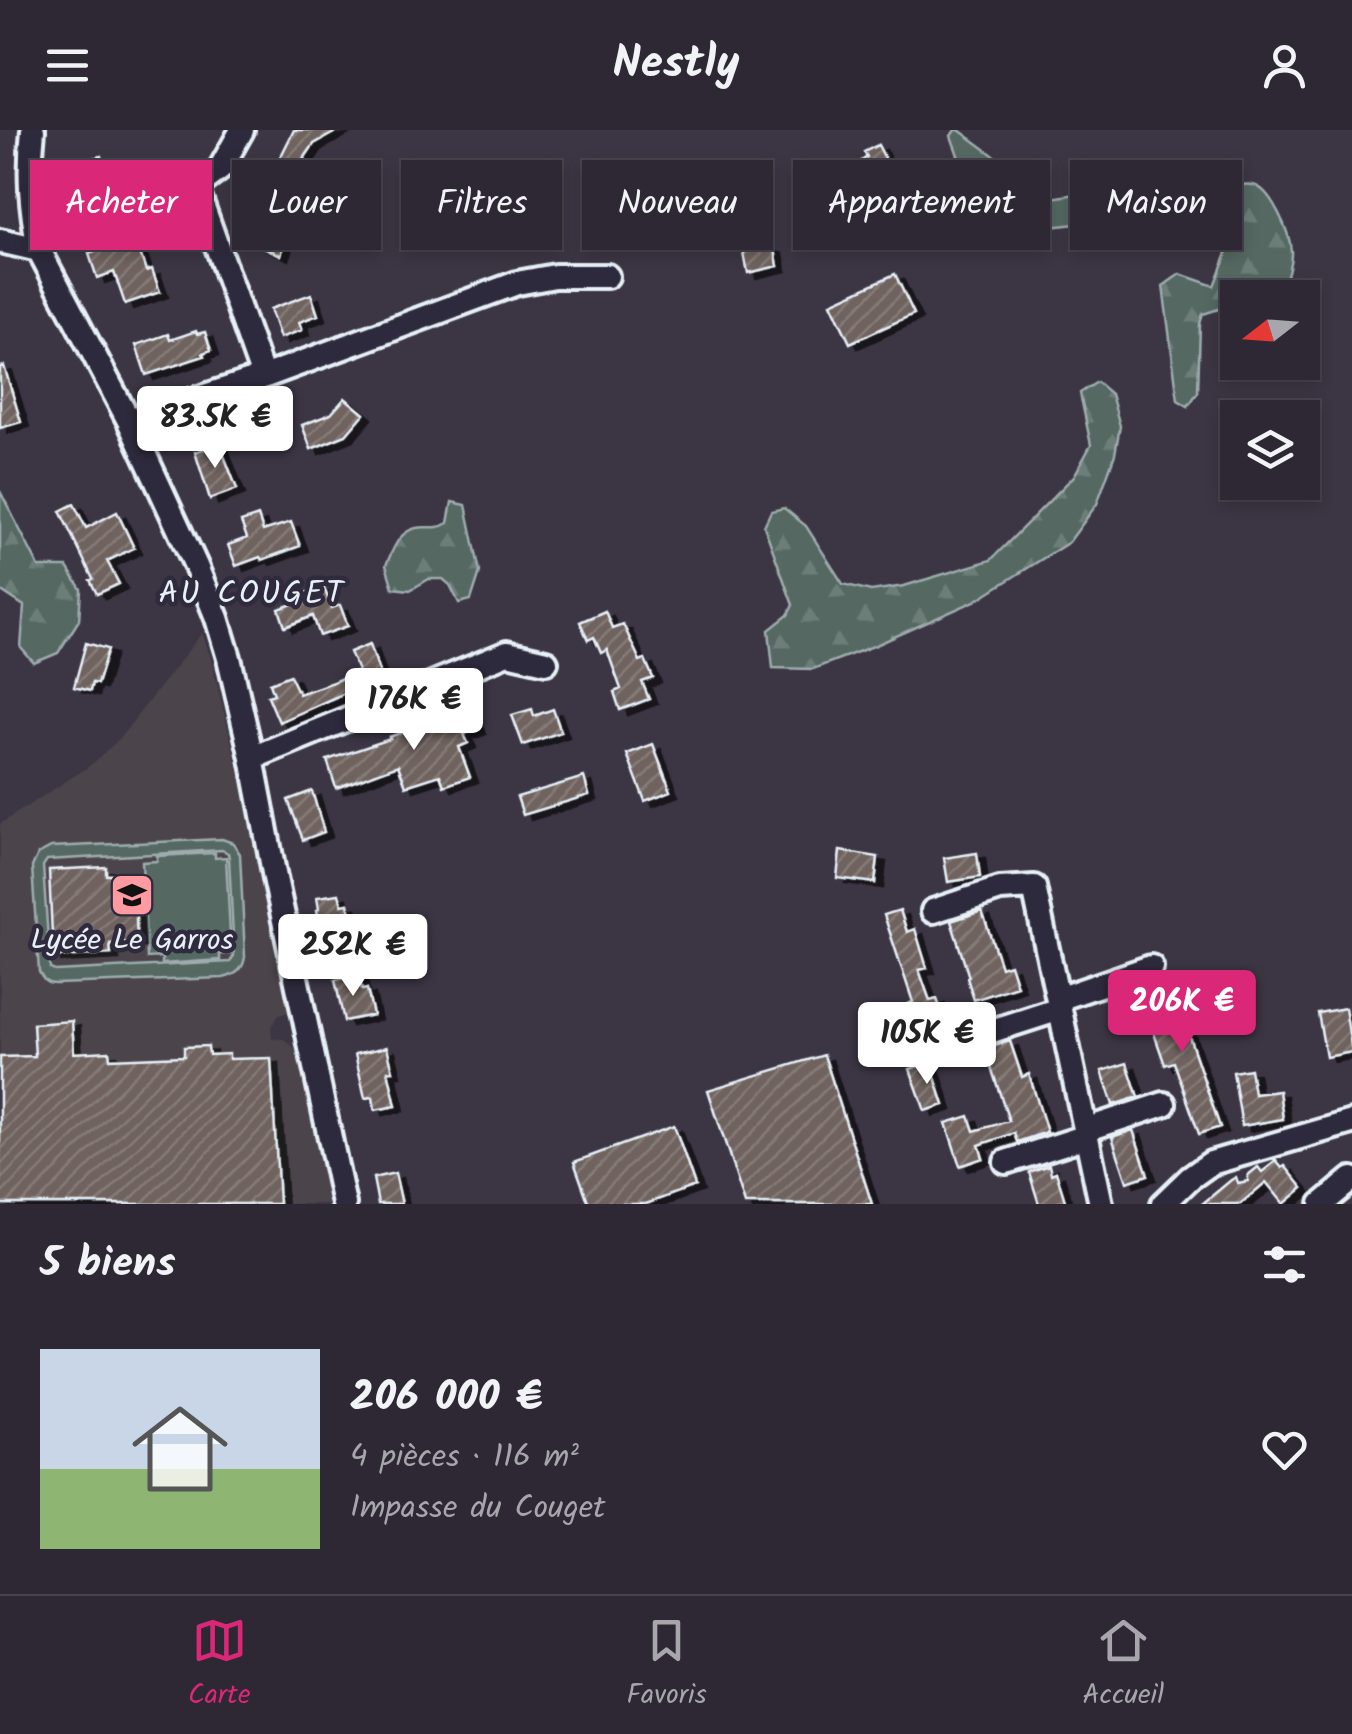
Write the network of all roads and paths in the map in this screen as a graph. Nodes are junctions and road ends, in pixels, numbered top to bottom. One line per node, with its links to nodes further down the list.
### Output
1 (33, 130): 3 (street)
2 (242, 130): 8 (street)
3 (30, 160)
4 (0, 241): 5 (street)
5 (30, 248)
6 (39, 250): 9 (street)
7 (607, 276): 8 (street)
8 (263, 376): 9 (street)
9 (129, 422): 11 (street)
10 (546, 662): 11 (street)
11 (252, 758): 21 (street)
12 (933, 912): 14 (street)
13 (1151, 967): 14 (street)
14 (1059, 1004): 15 (street); 18 (street)
15 (970, 1038)
16 (1164, 1104): 18 (street)
17 (1352, 1122): 23 (street)
18 (1086, 1133): 19 (street); 22 (street)
19 (1006, 1162)
20 (1352, 1179): 24 (street)
21 (344, 1204)
22 (1101, 1204)
23 (1162, 1204)
24 (1322, 1204)

